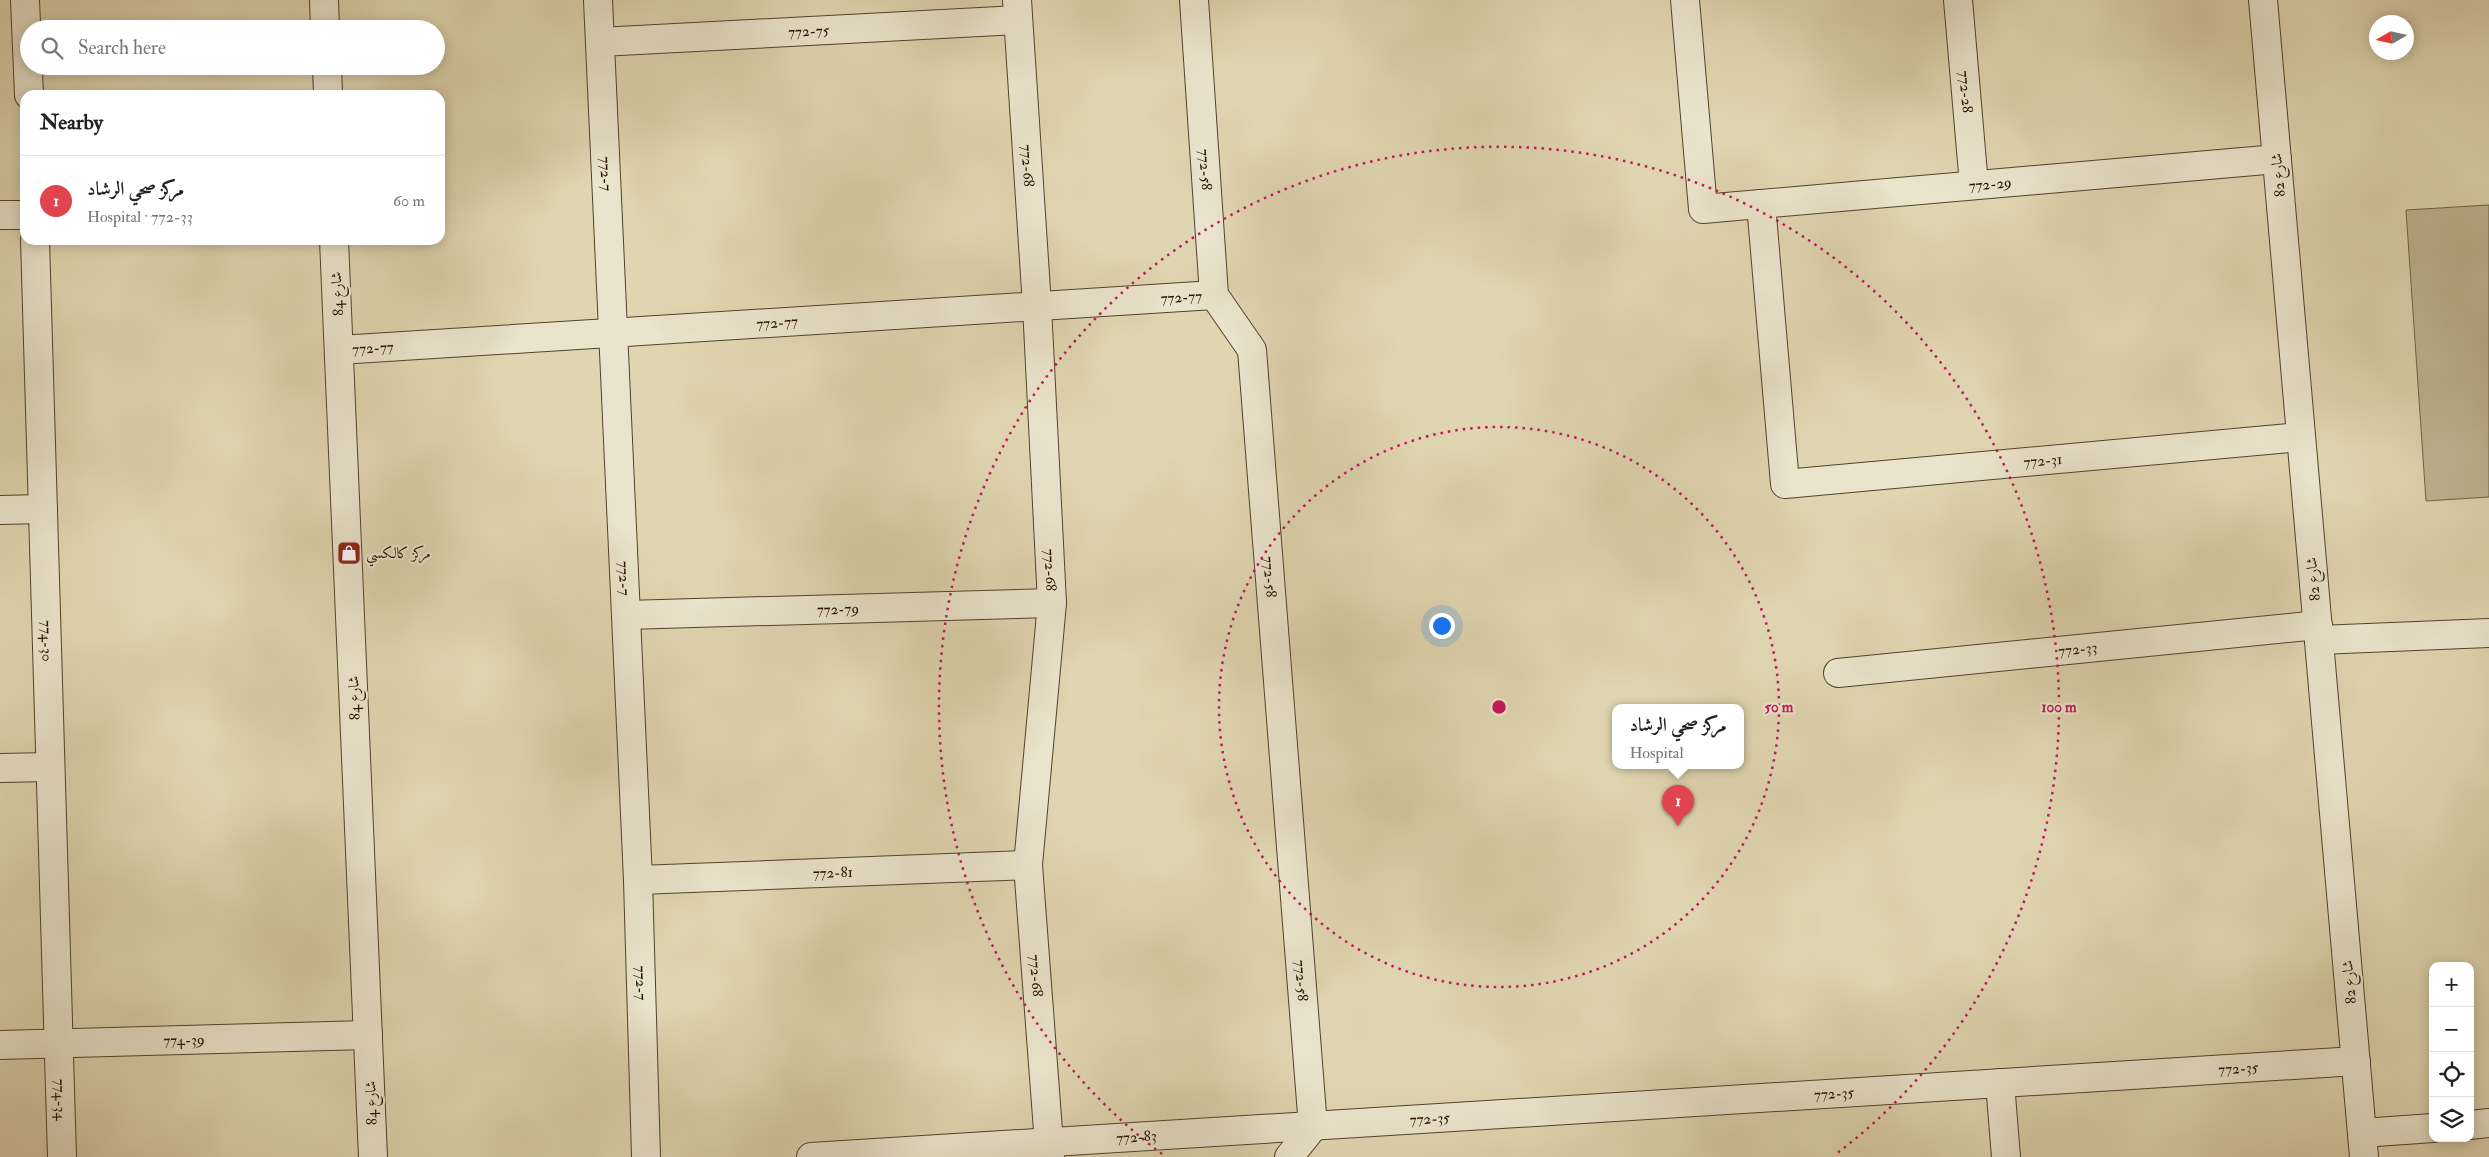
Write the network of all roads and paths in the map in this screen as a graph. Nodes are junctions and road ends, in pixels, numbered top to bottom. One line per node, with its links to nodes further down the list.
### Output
1 (25, 0): 9 (street)
2 (324, 0): 10 (street)
3 (598, 0): 11 (street, 772-7)
4 (1194, 0): 23 (street, 772-58)
5 (1685, 0): 18 (street, 772-29)
6 (1958, 0): 17 (street, 772-28)
7 (2263, 0): 16 (street, شارع 82)
8 (1017, 10): 11 (street, 772-75); 24 (street, 772-68)
9 (26, 20)
10 (325, 20)
11 (600, 42): 25 (street, 772-7)
12 (28, 75): 14 (street)
13 (327, 75): 15 (street)
14 (29, 90)
15 (328, 90)
16 (2277, 158): 17 (street, 772-29); 27 (street, شارع 82)
17 (1974, 186): 18 (street, 772-29)
18 (1761, 204): 27 (street, 772-31)
19 (0, 215): 20 (street)
20 (20, 215)
21 (35, 245): 28 (street, 774-30)
22 (334, 245): 26 (street, شارع 84)
23 (1214, 295): 24 (street, 772-77); 46 (street, 772-58)
24 (1037, 306): 25 (street, 772-77); 30 (street, 772-68)
25 (613, 333): 26 (street, 772-77); 31 (street, 772-7)
26 (339, 350): 39 (street, شارع 84)
27 (2300, 437): 32 (street, شارع 82)
28 (43, 509): 29 (street); 35 (street, 774-30)
29 (0, 510)
30 (1052, 603): 31 (street, 772-79); 37 (street, 772-68)
31 (626, 615): 38 (street, 772-7)
32 (2318, 632): 33 (street, 772-33); 34 (street, 772-33); 42 (street, شارع 82)
33 (2489, 633)
34 (1838, 673)
35 (50, 767): 36 (street); 40 (street, 774-30)
36 (0, 768)
37 (1028, 866): 38 (street, 772-81); 49 (street, 772-68)
38 (638, 880): 52 (street, 772-7)
39 (368, 1035): 40 (street, 774-39); 51 (street, شارع 84)
40 (58, 1043): 41 (street, 774-39); 50 (street, 774-34)
41 (0, 1046)
42 (2356, 1061): 43 (street, 772-35); 48 (street, شارع 82)
43 (2000, 1083): 46 (street, 772-35); 55 (street)
44 (2489, 1123): 45 (street)
45 (2474, 1125)
46 (1312, 1126): 49 (street, 772-83); 54 (street)
47 (2429, 1129): 48 (street)
48 (2363, 1145)
49 (1049, 1149): 53 (street, 772-83)
50 (62, 1157)
51 (374, 1157)
52 (646, 1157)
53 (811, 1157)
54 (1288, 1157)
55 (2006, 1157)

